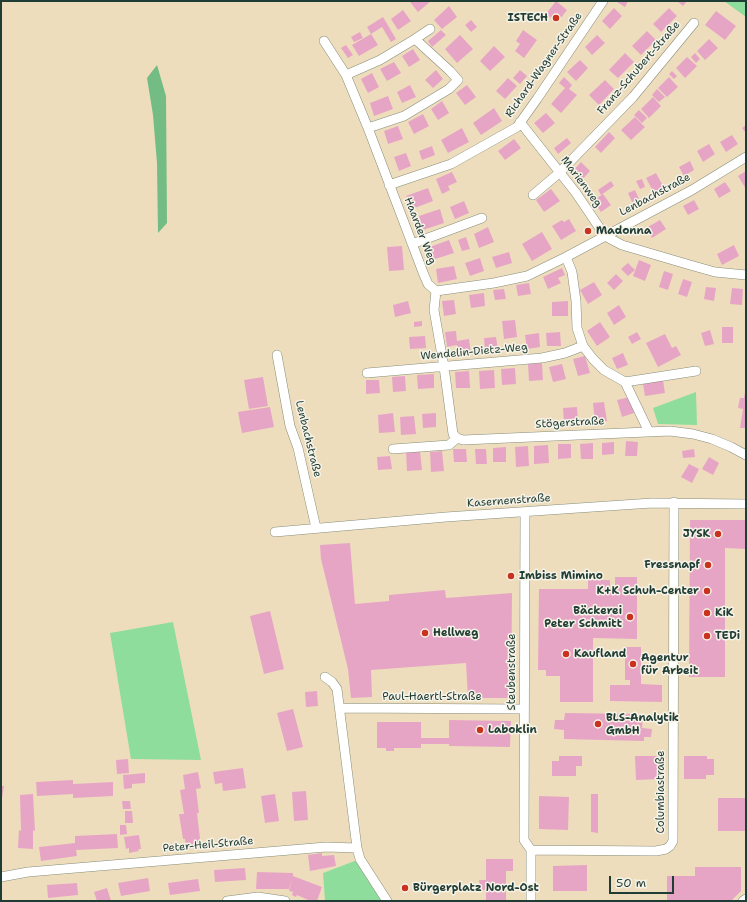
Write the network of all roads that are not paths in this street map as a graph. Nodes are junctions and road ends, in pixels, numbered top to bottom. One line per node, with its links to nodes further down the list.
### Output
1 (603, 1): 7 (street, Richard-Wagner-Straße)
2 (694, 23): 10 (street, Franz-Schubert-Straße)
3 (430, 29): 4 (street)
4 (415, 39): 6 (street); 8 (street)
5 (324, 41): 6 (street, Haarder Weg)
6 (346, 75): 8 (street, Haarder Weg)
7 (520, 122): 10 (street, Marienweg); 11 (street, Richard-Wagner-Straße)
8 (368, 128): 11 (street, Haarder Weg)
9 (746, 157): 14 (street, Lenbachstraße)
10 (559, 173): 12 (street, Franz-Schubert-Straße); 14 (street, Marienweg)
11 (389, 185): 15 (street, Haarder Weg)
12 (533, 195)
13 (482, 218): 15 (street)
14 (605, 236): 16 (street, Lenbachstraße); 17 (street, Marienweg)
15 (412, 244): 18 (street, Haarder Weg)
16 (566, 257): 18 (street, Lenbachstraße); 19 (street)
17 (746, 275)
18 (436, 291): 21 (street)
19 (583, 346): 21 (street, Wendelin-Dietz-Weg); 24 (street)
20 (277, 355): 32 (street, Lenbachstraße)
21 (444, 367): 23 (street, Wendelin-Dietz-Weg); 26 (street)
22 (696, 371): 24 (street)
23 (367, 374)
24 (625, 382): 25 (street)
25 (649, 432): 26 (street, Stögerstraße); 28 (street, Stögerstraße)
26 (457, 438): 27 (street, Stögerstraße)
27 (393, 449)
28 (746, 456)
29 (674, 502): 30 (street, Kasernenstraße); 31 (street, Kasernenstraße); 38 (street, Columbiastraße)
30 (746, 504)
31 (525, 512): 32 (street, Kasernenstraße); 36 (street, Steubenstraße)
32 (316, 528): 33 (street, Kasernenstraße)
33 (275, 532)
34 (325, 677): 35 (street)
35 (340, 708): 36 (street, Paul-Haertl-Straße); 37 (street)
36 (524, 709): 38 (street, Steubenstraße)
37 (356, 848): 39 (street, Peter-Heil-Straße); 43 (street)
38 (531, 850): 44 (street, Steubenstraße)
39 (1, 877)
40 (746, 899): 45 (street)
41 (227, 901): 42 (street)
42 (285, 901)
43 (387, 901)
44 (532, 901)
45 (744, 901)

